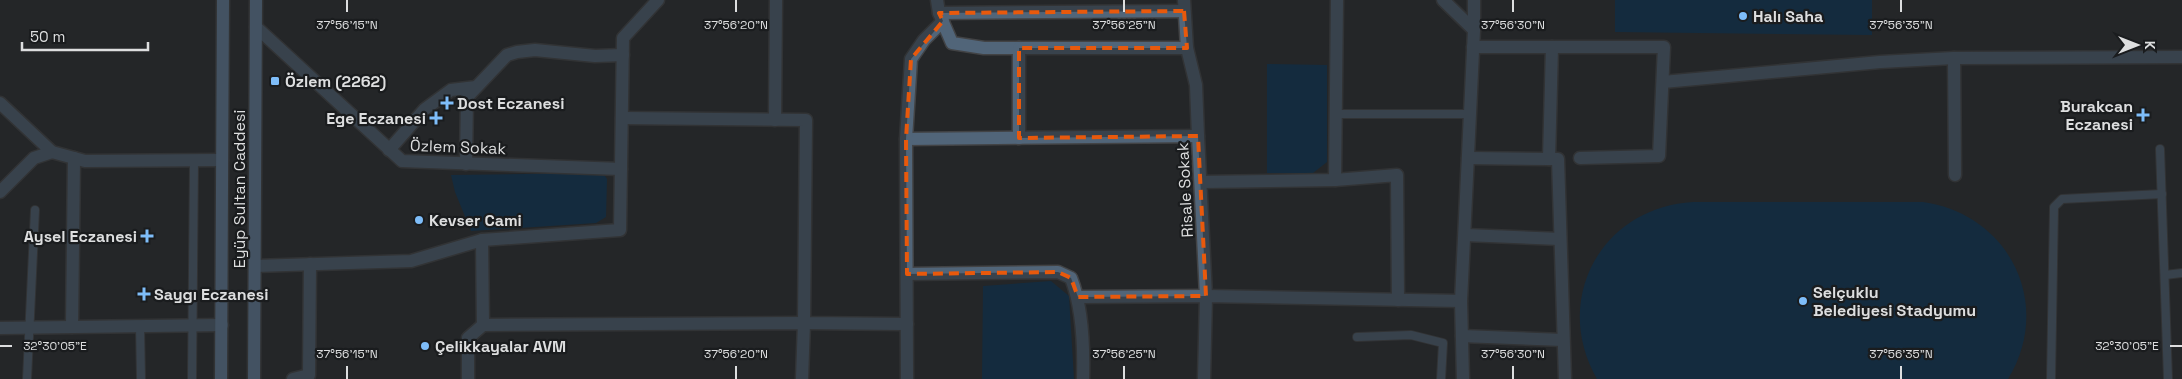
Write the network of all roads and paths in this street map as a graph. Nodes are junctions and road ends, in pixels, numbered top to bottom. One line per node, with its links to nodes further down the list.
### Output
1 (223, 0): 38 (main road, Eyüp Sultan Caddesi)
2 (256, 0): 11 (main road, Eyüp Sultan Caddesi)
3 (658, 0): 17 (street)
4 (776, 0): 26 (street)
5 (937, 0): 10 (street)
6 (1337, 0): 23 (street)
7 (1443, 0): 12 (street)
8 (1474, 0): 12 (street)
9 (1184, 6): 10 (street); 16 (street, Risale Sokak)
10 (941, 18): 15 (street); 29 (street)
11 (256, 26): 31 (street, Özlem Sokak); 51 (main road, Eyüp Sultan Caddesi)
12 (1474, 30): 13 (street)
13 (1473, 47): 14 (street); 24 (street)
14 (1552, 47): 20 (street); 36 (street)
15 (1019, 48): 16 (street); 28 (street)
16 (1187, 48): 27 (street, Risale Sokak)
17 (623, 55): 21 (street); 25 (street)
18 (2182, 57): 19 (street)
19 (1954, 58): 20 (street); 41 (street)
20 (1663, 82): 35 (street)
21 (476, 87): 31 (street); 39 (street)
22 (0, 103): 32 (street)
23 (1335, 114): 24 (lane); 42 (street)
24 (1470, 114): 34 (street)
25 (622, 118): 26 (street); 40 (street)
26 (775, 120): 59 (street)
27 (1198, 136): 28 (street); 43 (street, Risale Sokak)
28 (1019, 138): 29 (street)
29 (906, 139): 53 (street)
30 (2160, 149): 45 (lane)
31 (389, 150): 39 (street, Özlem Sokak)
32 (52, 152): 33 (street); 44 (street)
33 (74, 158): 37 (street); 65 (street)
34 (1468, 158): 36 (street); 47 (street)
35 (1580, 158)
36 (1549, 159): 48 (street)
37 (194, 160): 38 (street); 61 (lane)
38 (222, 160): 62 (main road, Eyüp Sultan Caddesi)
39 (466, 164): 40 (street, Özlem Sokak)
40 (621, 168): 49 (street)
41 (1955, 175)
42 (1335, 180): 43 (street); 57 (street)
43 (1201, 182): 55 (street, Risale Sokak)
44 (0, 192)
45 (2162, 194): 54 (lane); 85 (lane)
46 (35, 210): 67 (lane)
47 (1465, 234): 48 (street); 58 (street)
48 (1560, 238): 70 (street)
49 (482, 240): 50 (street); 63 (street)
50 (310, 264): 51 (street); 76 (street)
51 (255, 266): 75 (main road, Eyüp Sultan Caddesi)
52 (2182, 273): 54 (lane)
53 (907, 274): 56 (street); 60 (street)
54 (2164, 275): 86 (lane)
55 (1206, 296): 56 (street); 57 (street); 81 (street, Risale Sokak)
56 (1078, 297): 80 (street)
57 (1398, 300): 58 (street)
58 (1461, 301): 68 (street)
59 (804, 323): 60 (street); 63 (street); 78 (street)
60 (907, 324): 79 (street)
61 (192, 325): 62 (street); 64 (street); 73 (lane)
62 (222, 325): 74 (main road, Eyüp Sultan Caddesi)
63 (483, 325): 77 (street)
64 (140, 326): 65 (street); 72 (lane)
65 (72, 327): 67 (street)
66 (0, 328): 67 (street)
67 (29, 328): 71 (lane)
68 (1462, 336): 70 (street); 83 (street)
69 (1357, 337): 82 (lane)
70 (1563, 340): 84 (street)
71 (27, 379)
72 (141, 379)
73 (192, 379)
74 (221, 379)
75 (254, 379)
76 (293, 379)
77 (468, 379)
78 (802, 379)
79 (907, 379)
80 (1083, 379)
81 (1204, 379)
82 (1441, 379)
83 (1463, 379)
84 (1565, 379)
85 (2051, 379)
86 (2168, 379)

